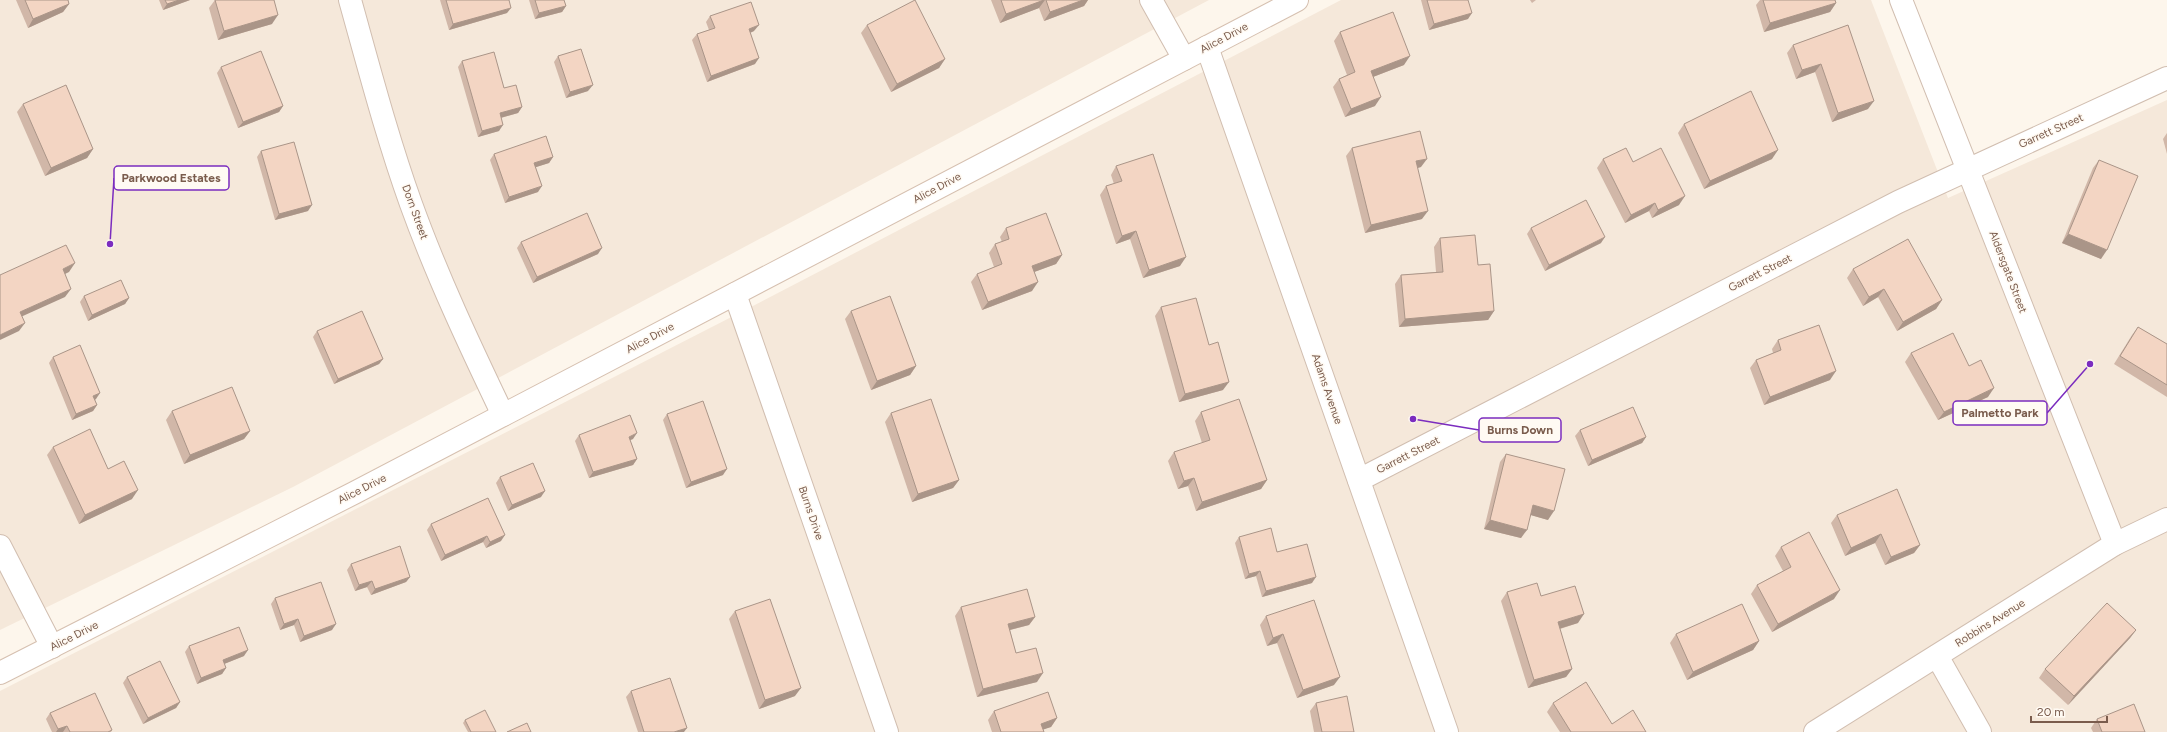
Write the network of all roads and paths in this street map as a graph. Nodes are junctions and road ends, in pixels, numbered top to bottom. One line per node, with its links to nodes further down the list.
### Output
1 (350, 0): 10 (street, Dorn Street)
2 (1151, 0): 6 (street)
3 (1297, 0): 5 (street, Alice Drive)
4 (1900, 0): 8 (street, Aldersgate Street)
5 (1207, 47): 6 (street, Alice Drive); 11 (street, Adams Avenue)
6 (1184, 60): 9 (street, Alice Drive)
7 (2167, 78): 8 (street, Garrett Street)
8 (1967, 169): 11 (street, Garrett Street); 13 (street, Aldersgate Street)
9 (735, 294): 10 (street, Alice Drive); 18 (street, Burns Drive)
10 (503, 415): 15 (street, Alice Drive)
11 (1359, 480): 19 (street, Adams Avenue)
12 (2167, 519): 13 (street, Robbins Avenue)
13 (2115, 544): 16 (street, Robbins Avenue)
14 (0, 546): 15 (street)
15 (52, 647): 17 (street, Alice Drive)
16 (1937, 656): 20 (street, Robbins Avenue); 21 (street)
17 (0, 673)
18 (887, 732)
19 (1447, 732)
20 (1816, 732)
21 (1980, 732)

